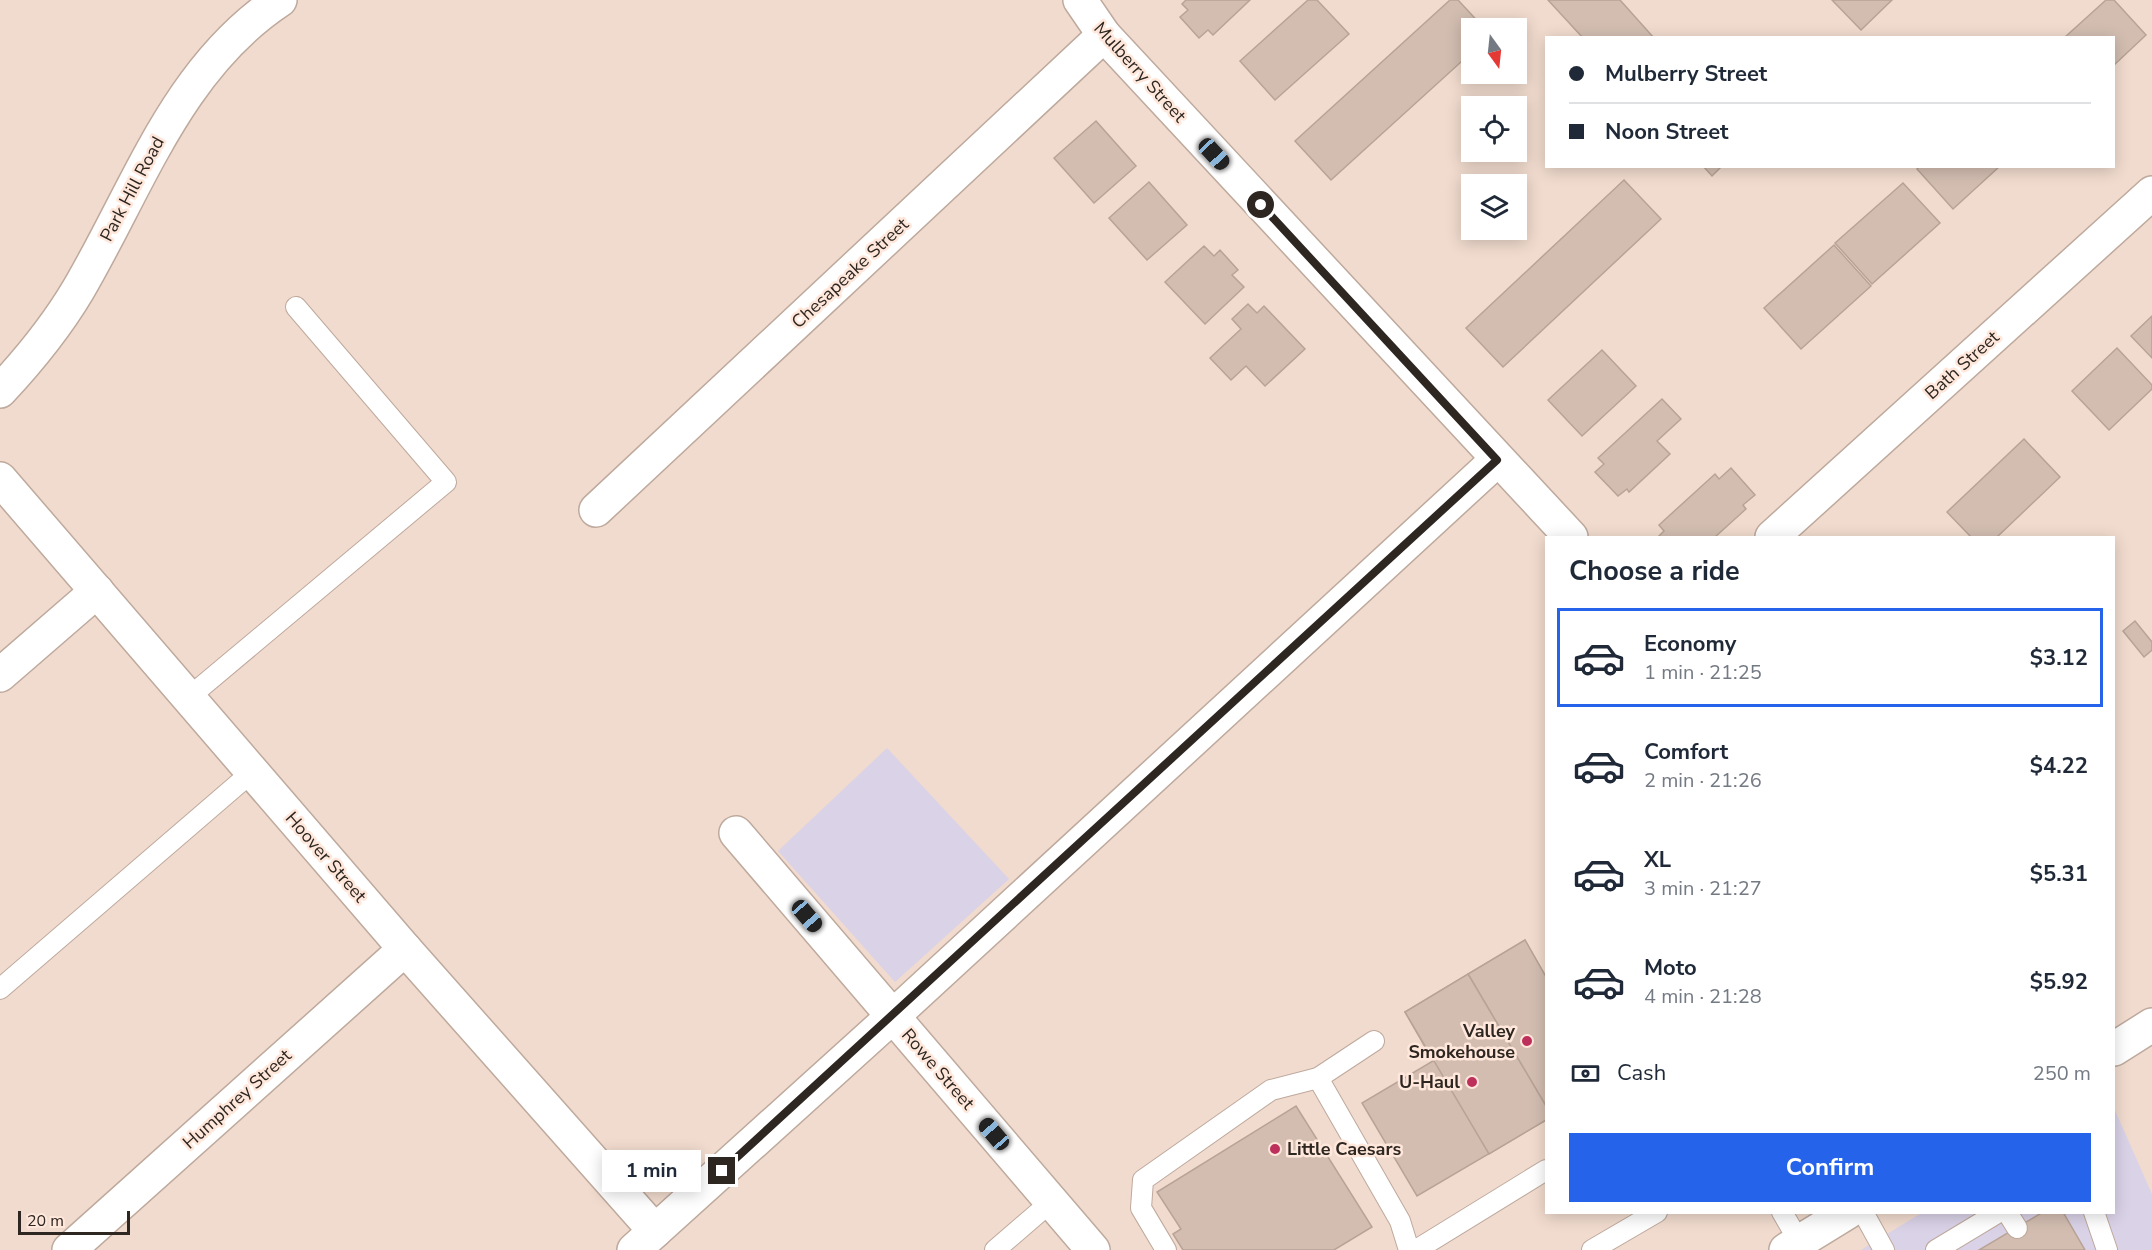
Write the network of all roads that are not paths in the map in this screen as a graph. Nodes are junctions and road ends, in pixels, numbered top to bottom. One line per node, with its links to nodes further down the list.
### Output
1 (1080, 0): 3 (street, Mulberry Street)
2 (267, 4): 6 (street, Park Hill Road)
3 (1104, 35): 7 (street, Mulberry Street); 9 (street, Chesapeake Street)
4 (2152, 193): 11 (street, Bath Street)
5 (296, 307): 14 (lane)
6 (0, 391)
7 (1497, 460): 10 (street, Mulberry Street); 19 (street)
8 (0, 479): 12 (street, Hoover Street)
9 (596, 510)
10 (1570, 536)
11 (1773, 536)
12 (97, 591): 13 (street); 14 (street, Hoover Street)
13 (0, 675)
14 (188, 698): 15 (street, Hoover Street)
15 (252, 772): 17 (street, Hoover Street); 18 (lane)
16 (736, 833): 19 (street, Rowe Street)
17 (405, 949): 32 (street, Hoover Street); 35 (street, Humphrey Street)
18 (0, 989)
19 (892, 1017): 25 (street, Rowe Street); 32 (street)
20 (2152, 1025): 22 (street)
21 (1374, 1041): 23 (lane)
22 (2115, 1048)
23 (1318, 1078): 38 (lane); 39 (lane)
24 (1545, 1171): 40 (lane)
25 (1052, 1201): 36 (lane); 37 (street, Rowe Street)
26 (1654, 1214): 41 (lane)
27 (1783, 1214): 34 (lane)
28 (1845, 1214): 34 (street)
29 (1864, 1214): 42 (lane)
30 (1997, 1214): 33 (lane)
31 (2095, 1214): 44 (lane)
32 (644, 1241)
33 (1966, 1242): 43 (lane)
34 (1797, 1247)
35 (69, 1250)
36 (995, 1250)
37 (1093, 1250)
38 (1166, 1250)
39 (1409, 1250)
40 (1416, 1250)
41 (1592, 1250)
42 (1884, 1250)
43 (1936, 1250)
44 (2107, 1250)

